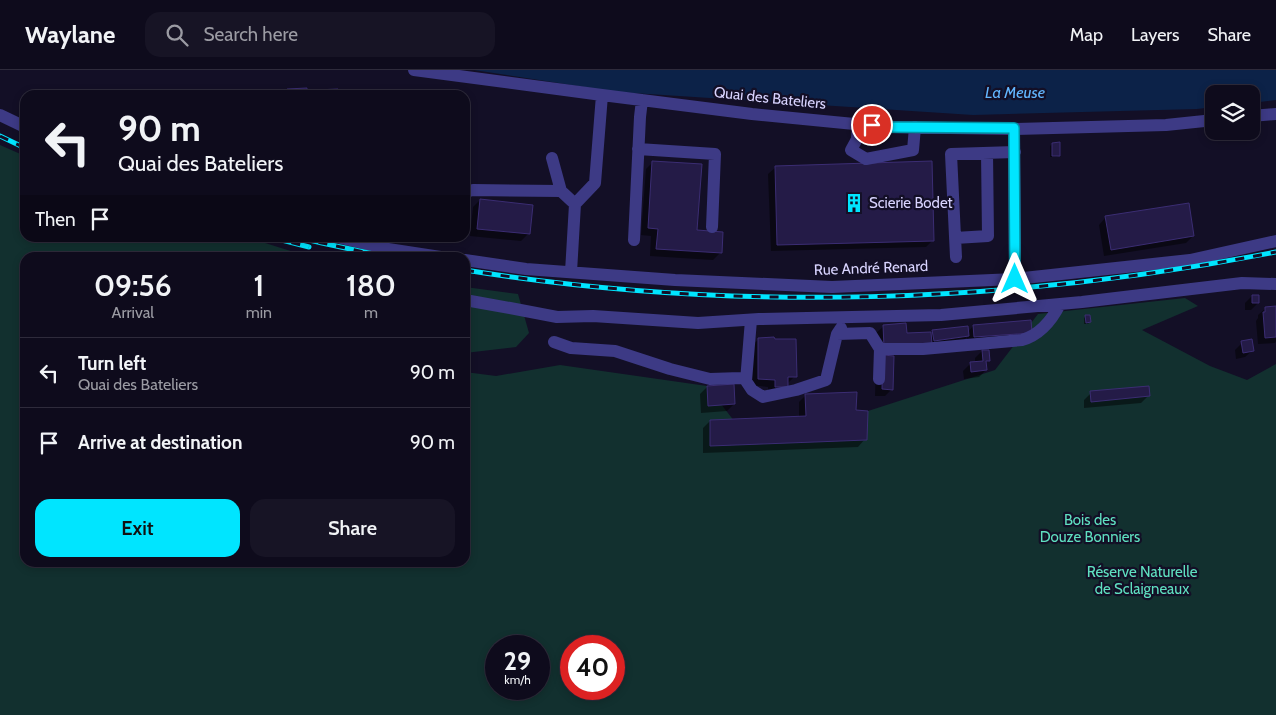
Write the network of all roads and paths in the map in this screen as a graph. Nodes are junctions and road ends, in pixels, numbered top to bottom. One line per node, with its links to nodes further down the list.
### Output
1 (414, 70): 2 (street, Quai des Bateliers)
2 (602, 95): 3 (street, Quai des Bateliers); 18 (street)
3 (642, 100): 8 (street, Quai des Bateliers); 12 (street)
4 (1276, 114): 5 (street)
5 (1260, 115)
6 (0, 116): 9 (street)
7 (1205, 121): 11 (street, Quai des Bateliers)
8 (858, 124): 10 (street, Quai des Bateliers); 10 (street)
9 (20, 126)
10 (915, 127): 11 (street, Quai des Bateliers)
11 (1014, 128): 13 (street)
12 (638, 149): 19 (street); 21 (street)
13 (1015, 152): 14 (street); 28 (street)
14 (987, 153): 20 (street); 20 (street)
15 (552, 158): 17 (street)
16 (470, 191): 17 (street)
17 (561, 191): 18 (street)
18 (574, 204): 27 (street)
19 (712, 227)
20 (955, 238): 25 (street)
21 (634, 240)
22 (1276, 241): 28 (street, Rue André Renard)
23 (358, 242): 24 (street)
24 (408, 252)
25 (956, 257)
26 (470, 261): 27 (street, Rue André Renard)
27 (571, 272): 28 (street, Rue André Renard)
28 (1015, 279)
29 (1276, 284): 31 (street)
30 (470, 301): 34 (street)
31 (1060, 304): 33 (street); 38 (street)
32 (845, 317): 33 (street); 34 (street); 36 (street)
33 (870, 317): 35 (street)
34 (751, 320): 36 (street)
35 (870, 333): 36 (street); 38 (street)
36 (836, 334)
37 (554, 342): 39 (street)
38 (880, 349): 40 (street)
39 (740, 378)
40 (879, 379)

